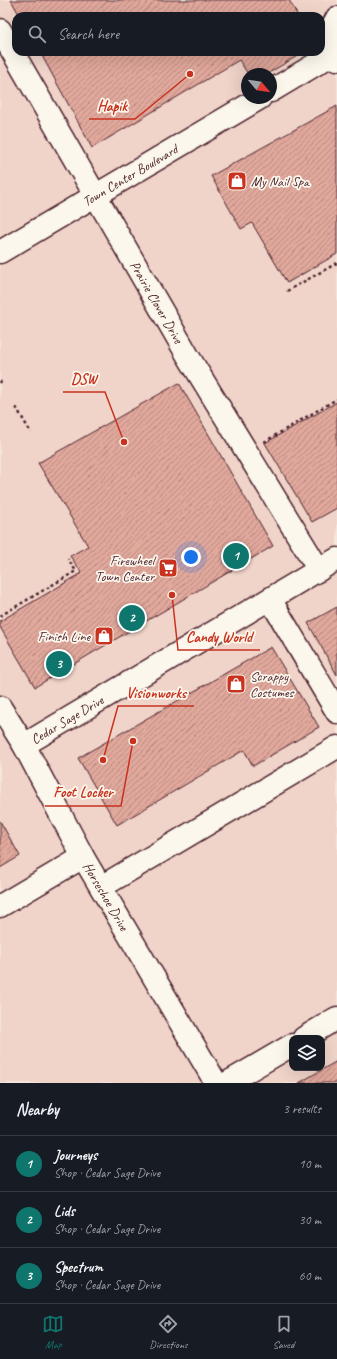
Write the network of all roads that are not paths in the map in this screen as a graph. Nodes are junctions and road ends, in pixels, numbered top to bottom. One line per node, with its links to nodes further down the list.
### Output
1 (337, 18): 5 (street)
2 (0, 30): 3 (street, Prairie Clover Drive)
3 (12, 51)
4 (15, 56): 8 (street, Prairie Clover Drive)
5 (335, 56): 6 (street)
6 (277, 88)
7 (250, 104): 8 (street, Town Center Boulevard)
8 (96, 195): 9 (street, Town Center Boulevard); 10 (street, Prairie Clover Drive)
9 (0, 252)
10 (328, 564): 11 (street, Cedar Sage Drive)
11 (270, 599): 13 (street); 14 (street, Cedar Sage Drive)
12 (0, 708): 14 (street, Horseshoe Drive)
13 (337, 712)
14 (24, 745): 16 (street, Horseshoe Drive)
15 (337, 747): 17 (street)
16 (83, 857): 17 (street, Horseshoe Drive); 18 (street)
17 (101, 887): 22 (street, Horseshoe Drive)
18 (0, 906)
19 (337, 1018): 20 (street)
20 (309, 1035)
21 (289, 1047): 23 (street)
22 (216, 1083)
23 (227, 1083)

